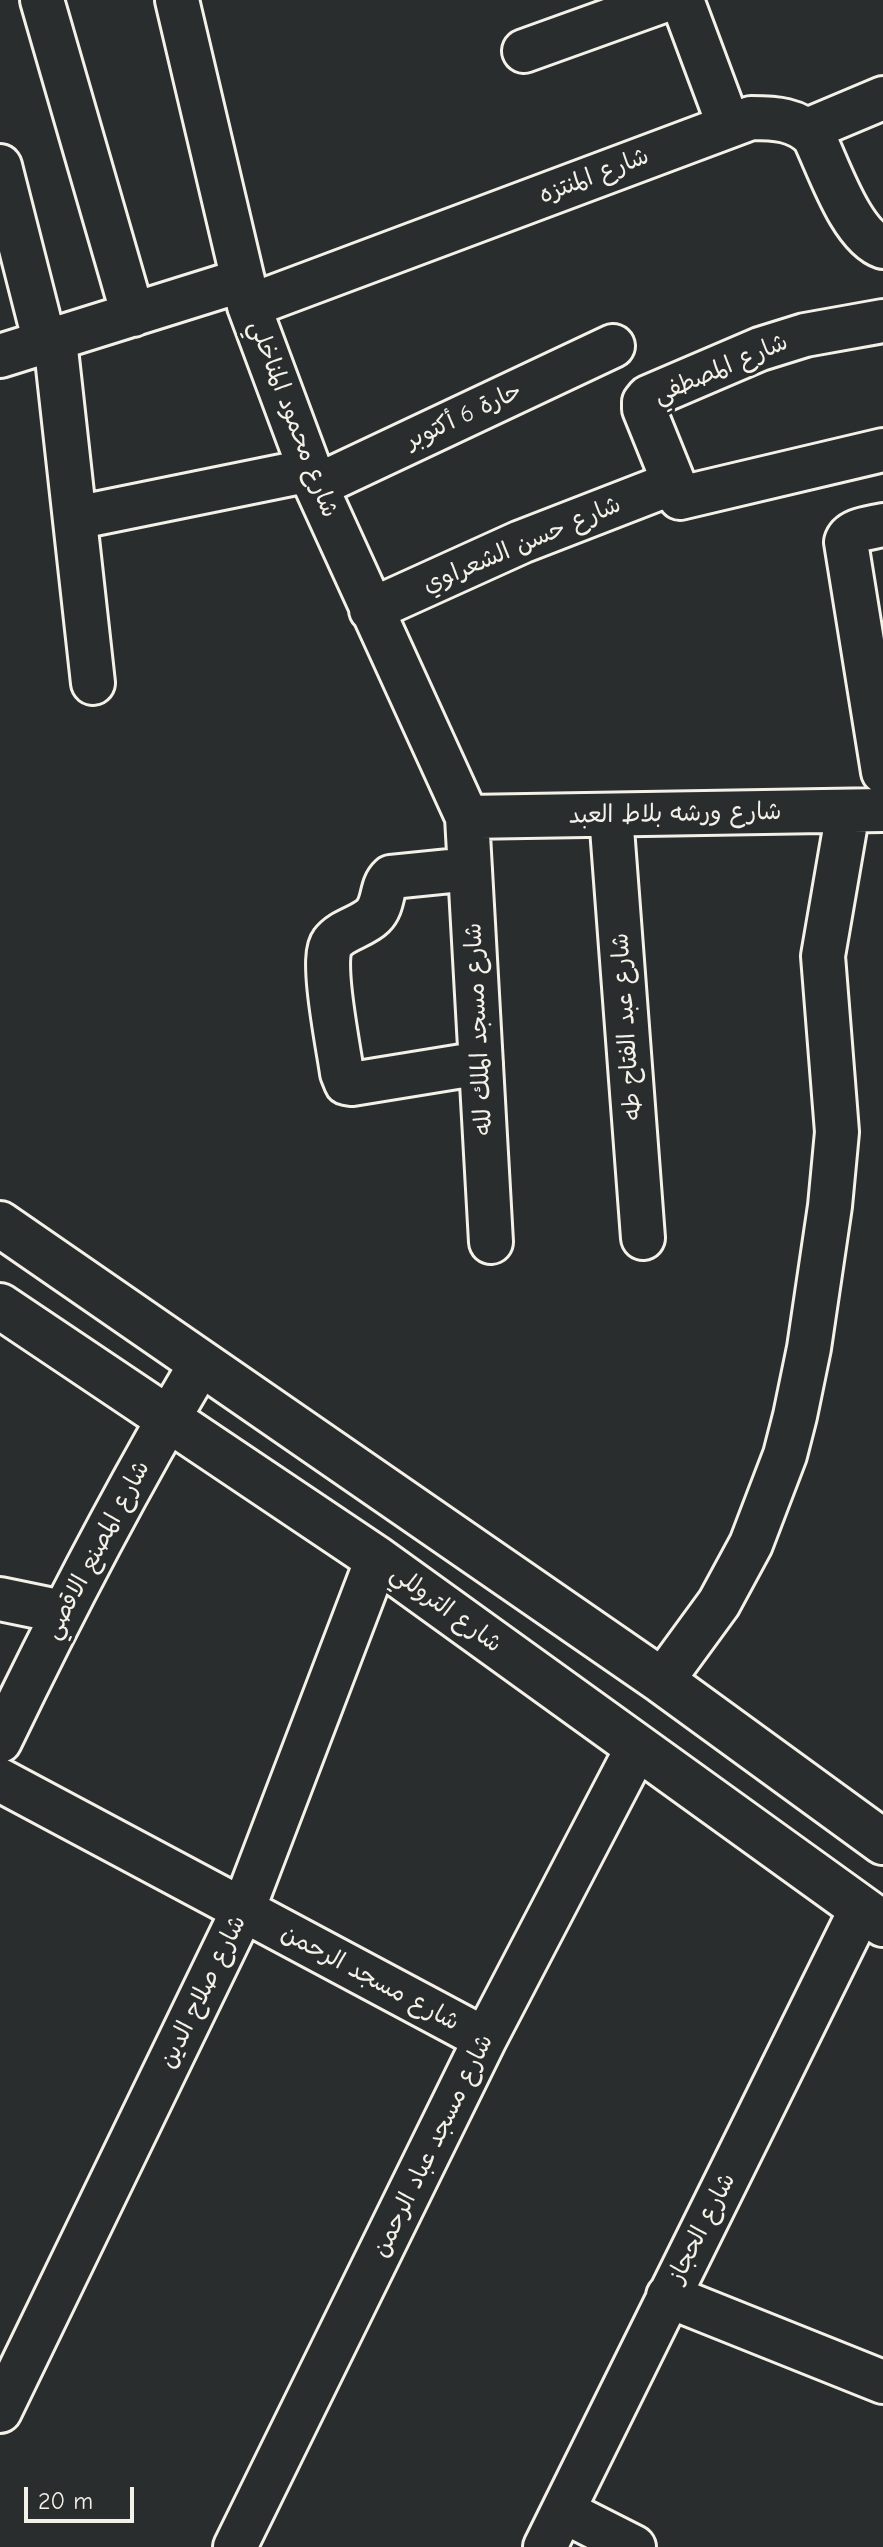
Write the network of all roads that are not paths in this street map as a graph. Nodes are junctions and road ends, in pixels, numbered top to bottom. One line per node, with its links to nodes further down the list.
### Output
1 (42, 0): 12 (street)
2 (177, 0): 11 (street, شارع محمود المناخلي)
3 (666, 0): 5 (street)
4 (682, 0): 7 (street)
5 (524, 51)
6 (883, 98): 8 (street)
7 (729, 126): 8 (street, شارع المنتزه); 11 (street, شارع المنتزه)
8 (807, 130): 10 (street)
9 (0, 166): 14 (street)
10 (883, 247)
11 (246, 293): 12 (street, شارع المنتزه); 18 (street, شارع محمود المناخلي)
12 (133, 315): 14 (street, شارع المنتزه)
13 (883, 321): 19 (street, شارع المصطفي)
14 (50, 341): 16 (street, شارع المنتزه); 20 (street)
15 (613, 346): 18 (street, حارة 6 أكتوبر)
16 (0, 356)
17 (883, 450): 19 (street)
18 (314, 478): 20 (street, حارة 6 أكتوبر); 22 (street, شارع محمود المناخلي)
19 (673, 483): 22 (street, شارع حسن الشعراوي)
20 (75, 518): 23 (street)
21 (883, 525): 24 (street)
22 (371, 610): 27 (street, شارع محمود المناخلي)
23 (93, 683)
24 (883, 772)
25 (865, 810): 26 (street, شارع ورشه بلاط العبد); 39 (street)
26 (611, 815): 27 (street, شارع ورشه بلاط العبد); 31 (street, شارع عبد الفتاح طه)
27 (467, 817): 28 (street, شارع مسجد الملك لله)
28 (470, 869): 29 (street, شارع مسجد الملك لله); 29 (street)
29 (481, 1063): 32 (street, شارع مسجد الملك لله)
30 (0, 1224): 34 (street)
31 (643, 1238)
32 (491, 1242)
33 (0, 1306): 35 (street, شارع التروللي)
34 (201, 1363): 35 (street, شارع المصنع الاقصي); 39 (street)
35 (167, 1419): 36 (street, شارع التروللي); 38 (street, شارع المصنع الاقصي)
36 (377, 1559): 41 (street, شارع التروللي); 44 (street, شارع صلاح الدين)
37 (0, 1599): 38 (street)
38 (63, 1612): 40 (street, شارع المصنع الاقصي)
39 (662, 1681): 43 (street)
40 (0, 1741)
41 (637, 1748): 45 (street, شارع التروللي); 46 (street, شارع مسجد عباد الرحمن)
42 (0, 1780): 44 (street, شارع مسجد الرحمن)
43 (883, 1842)
44 (243, 1910): 46 (street, شارع مسجد الرحمن); 49 (street, شارع صلاح الدين)
45 (872, 1916): 47 (street, شارع الحجاز)
46 (485, 2039): 51 (street, شارع مسجد عباد الرحمن)
47 (668, 2296): 48 (street); 50 (street, شارع الحجاز)
48 (883, 2382)
49 (0, 2411)
50 (554, 2529): 52 (street)
51 (235, 2547)
52 (634, 2547)

